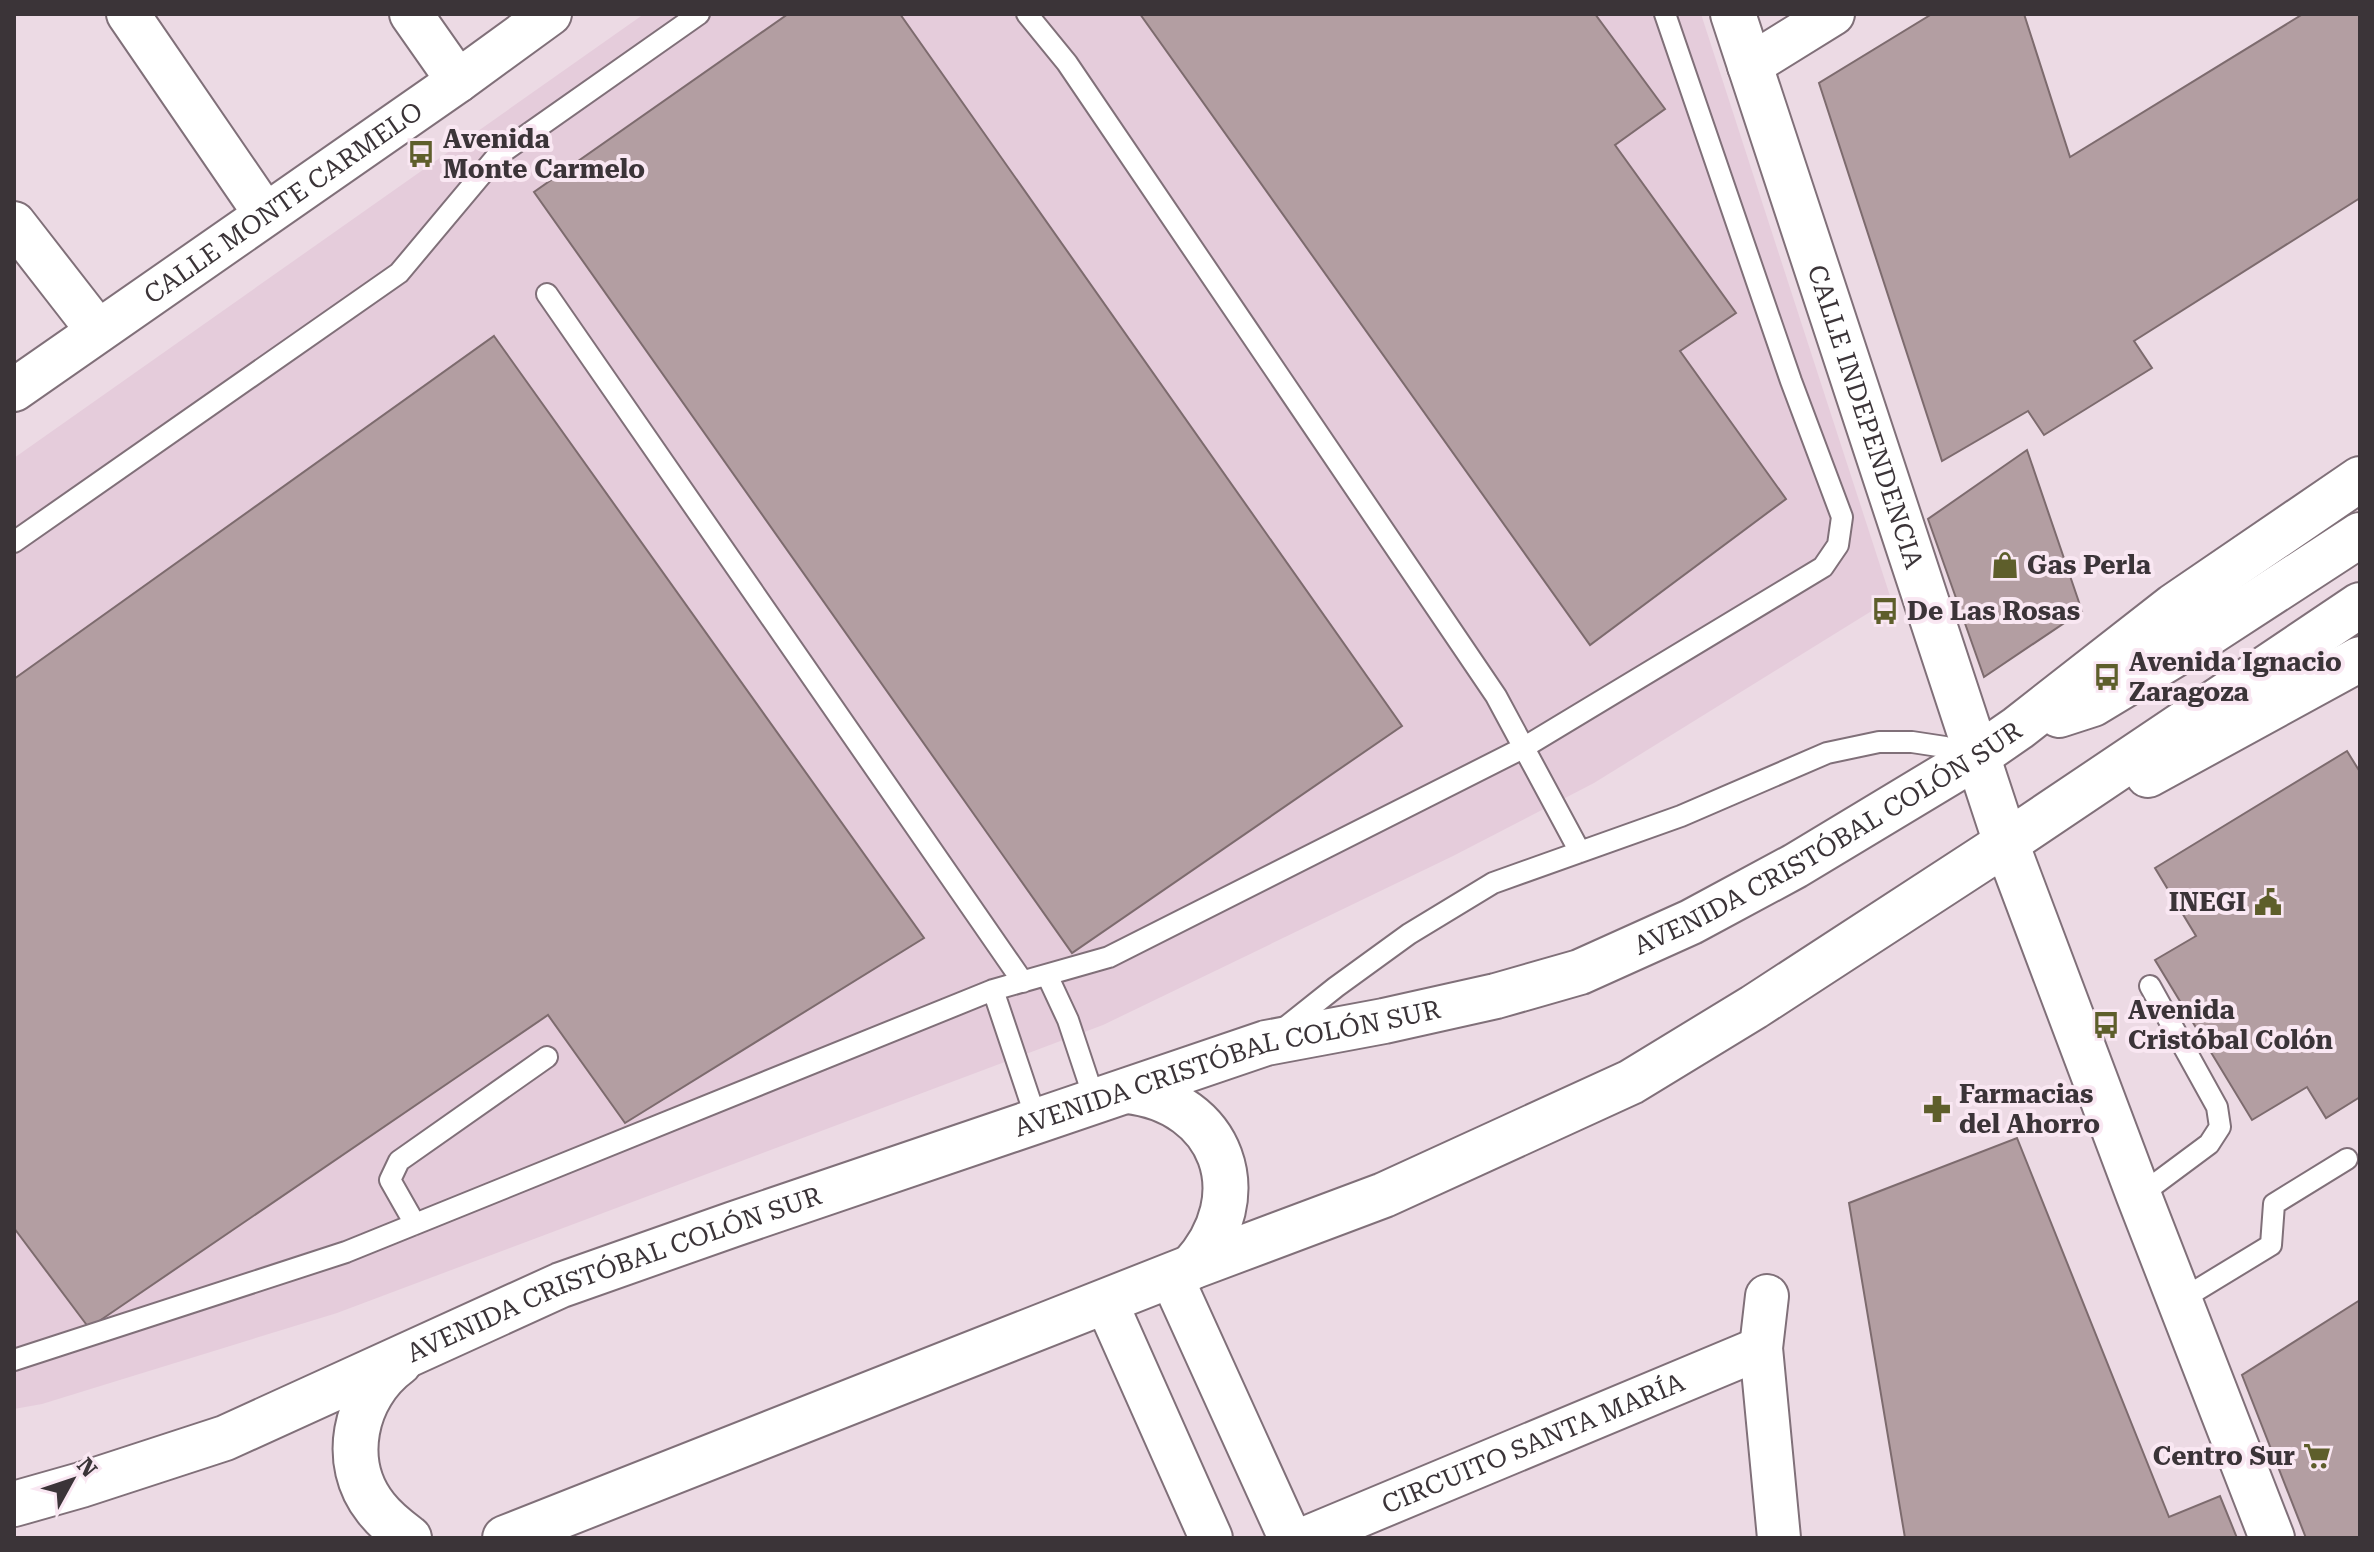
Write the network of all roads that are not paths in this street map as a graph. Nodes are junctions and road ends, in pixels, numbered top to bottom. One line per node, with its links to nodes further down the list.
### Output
1 (128, 14): 12 (street)
2 (411, 14): 11 (street)
3 (550, 14): 9 (street, CALLE MONTE CARMELO)
4 (699, 14): 19 (lane)
5 (1027, 14): 23 (lane)
6 (1665, 14): 23 (lane)
7 (1733, 14): 10 (main road, CALLE INDEPENDENCIA)
8 (1833, 14): 10 (street)
9 (508, 26): 11 (street, CALLE MONTE CARMELO)
10 (1749, 66): 24 (main road, CALLE INDEPENDENCIA)
11 (458, 81): 12 (street, CALLE MONTE CARMELO)
12 (265, 214): 15 (street, CALLE MONTE CARMELO)
13 (14, 223): 15 (street)
14 (547, 294): 29 (lane)
15 (98, 331): 16 (street, CALLE MONTE CARMELO)
16 (14, 390)
17 (2360, 479): 22 (main road, AVENIDA CRISTÓBAL COLÓN SUR)
18 (2360, 535): 22 (main road)
19 (14, 542)
20 (2360, 605): 25 (main road)
21 (2360, 659): 25 (main road)
22 (2018, 728): 24 (main road, AVENIDA CRISTÓBAL COLÓN SUR)
23 (1523, 748): 27 (lane); 28 (lane)
24 (1976, 757): 26 (main road, CALLE INDEPENDENCIA); 27 (lane); 32 (main road, AVENIDA CRISTÓBAL COLÓN SUR)
25 (2063, 804): 26 (main road)
26 (2006, 843): 37 (main road, CALLE INDEPENDENCIA); 39 (main road)
27 (1580, 852): 32 (lane)
28 (1047, 975): 29 (lane); 34 (lane)
29 (1023, 982): 31 (lane)
30 (2150, 986): 37 (lane)
31 (993, 990): 35 (lane); 38 (lane)
32 (1266, 1043): 34 (main road, AVENIDA CRISTÓBAL COLÓN SUR)
33 (547, 1057): 38 (lane)
34 (1111, 1096): 35 (main road, AVENIDA CRISTÓBAL COLÓN SUR); 39 (main road)
35 (1037, 1121): 44 (main road, AVENIDA CRISTÓBAL COLÓN SUR)
36 (2347, 1159): 41 (lane)
37 (2139, 1196): 41 (main road, CALLE INDEPENDENCIA)
38 (415, 1224): 45 (lane)
39 (1182, 1272): 42 (main road); 52 (street)
40 (1767, 1296): 43 (street)
41 (2179, 1301): 55 (main road, CALLE INDEPENDENCIA)
42 (1106, 1302): 50 (main road); 51 (street)
43 (1761, 1348): 53 (street, CIRCUITO SANTA MARÍA); 54 (street)
44 (408, 1357): 46 (main road, AVENIDA CRISTÓBAL COLÓN SUR); 49 (main road)
45 (14, 1360)
46 (81, 1485): 47 (main road, AVENIDA CRISTÓBAL COLÓN SUR); 48 (main road)
47 (14, 1504)
48 (14, 1529)
49 (409, 1538)
50 (505, 1538)
51 (1211, 1538)
52 (1290, 1538)
53 (1306, 1538)
54 (1779, 1538)
55 (2272, 1538)

